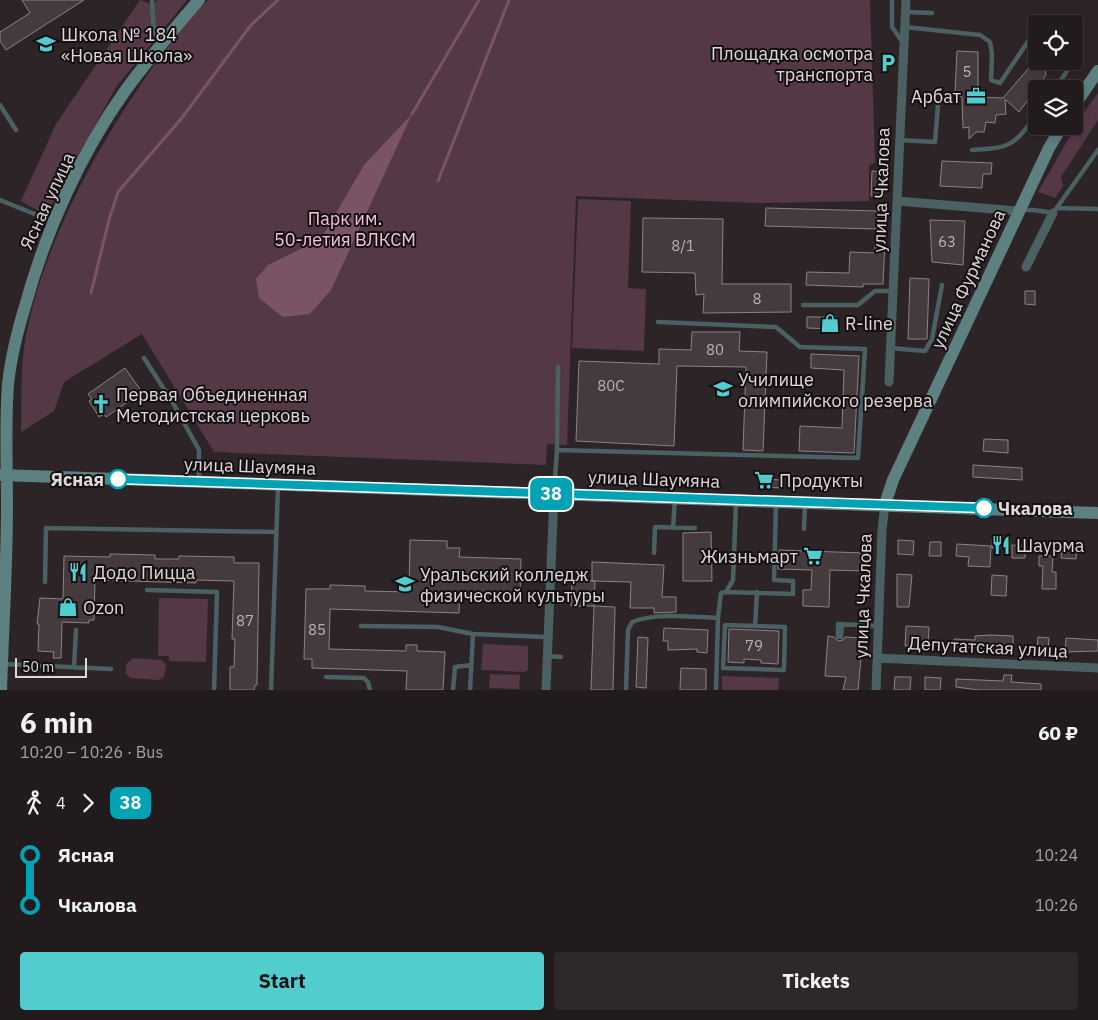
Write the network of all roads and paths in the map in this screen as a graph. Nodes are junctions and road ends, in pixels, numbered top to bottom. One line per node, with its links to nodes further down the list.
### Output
1 (152, 0): 8 (lane)
2 (198, 0): 8 (street, Ясная улица)
3 (892, 0): 10 (lane)
4 (906, 0): 5 (street, улица Чкалова)
5 (905, 12): 6 (lane); 7 (street, улица Чкалова)
6 (932, 13)
7 (904, 27): 9 (lane); 10 (street, улица Чкалова)
8 (163, 41): 26 (street, Ясная улица)
9 (1028, 41)
10 (904, 44): 18 (street, улица Чкалова)
11 (1098, 71): 12 (street)
12 (1083, 93)
13 (0, 105): 16 (lane)
14 (938, 105): 18 (lane)
15 (1028, 127): 19 (lane)
16 (16, 130)
17 (1057, 135): 25 (street, улица Фурманова)
18 (899, 140): 22 (street, улица Чкалова)
19 (972, 150)
20 (1098, 150): 24 (lane)
21 (0, 200): 26 (lane)
22 (897, 201): 25 (street); 29 (street, улица Чкалова)
23 (1098, 209): 24 (lane)
24 (1055, 210): 25 (lane); 27 (street)
25 (1019, 211): 46 (street, улица Фурманова)
26 (53, 221): 35 (street, Ясная улица)
27 (1026, 267)
28 (942, 285): 32 (lane)
29 (893, 291): 30 (lane); 32 (street, улица Чкалова)
30 (802, 305)
31 (658, 322): 37 (lane)
32 (890, 348): 36 (street, улица Чкалова)
33 (144, 358): 39 (lane)
34 (558, 367): 37 (lane)
35 (4, 382): 38 (street, Ясная улица)
36 (889, 382)
37 (557, 450): 41 (lane)
38 (3, 475): 39 (street, улица Шаумяна); 52 (street, Ясная улица)
39 (199, 482): 40 (street, улица Шаумяна)
40 (278, 484): 41 (street, улица Шаумяна); 51 (lane)
41 (554, 494): 42 (street, улица Шаумяна); 64 (street)
42 (675, 497): 43 (street, улица Шаумяна); 48 (lane)
43 (737, 499): 44 (street, улица Шаумяна); 56 (lane)
44 (776, 500): 45 (street, улица Шаумяна); 57 (lane)
45 (805, 502): 46 (street, улица Шаумяна); 50 (lane)
46 (885, 504): 47 (street, улица Шаумяна); 61 (street, улица Чкалова)
47 (1098, 513)
48 (674, 528): 49 (lane); 53 (lane)
49 (695, 528)
50 (804, 529)
51 (276, 532): 54 (lane); 77 (lane)
52 (3, 543): 69 (street, Ясная улица)
53 (654, 552)
54 (45, 582)
55 (147, 590): 76 (lane)
56 (726, 592): 57 (lane); 58 (lane)
57 (757, 592): 60 (lane)
58 (718, 618): 82 (lane); 83 (lane)
59 (361, 626): 63 (lane)
60 (755, 626): 60 (lane)
61 (878, 626): 65 (lane); 68 (street, улица Чкалова)
62 (76, 630): 71 (lane)
63 (472, 634): 64 (lane); 70 (lane)
64 (547, 637): 66 (street)
65 (839, 637)
66 (547, 656): 67 (lane); 81 (street)
67 (561, 657)
68 (877, 658): 72 (street, Депутатская улица); 84 (street, улица Чкалова)
69 (2, 664): 71 (lane); 75 (street, Ясная улица)
70 (471, 665): 79 (lane); 80 (lane)
71 (74, 668): 73 (lane)
72 (1098, 668)
73 (111, 669)
74 (326, 677): 78 (lane)
75 (1, 690)
76 (214, 690)
77 (271, 690)
78 (370, 690)
79 (453, 690)
80 (470, 690)
81 (546, 690)
82 (626, 690)
83 (716, 690)
84 (876, 690)

